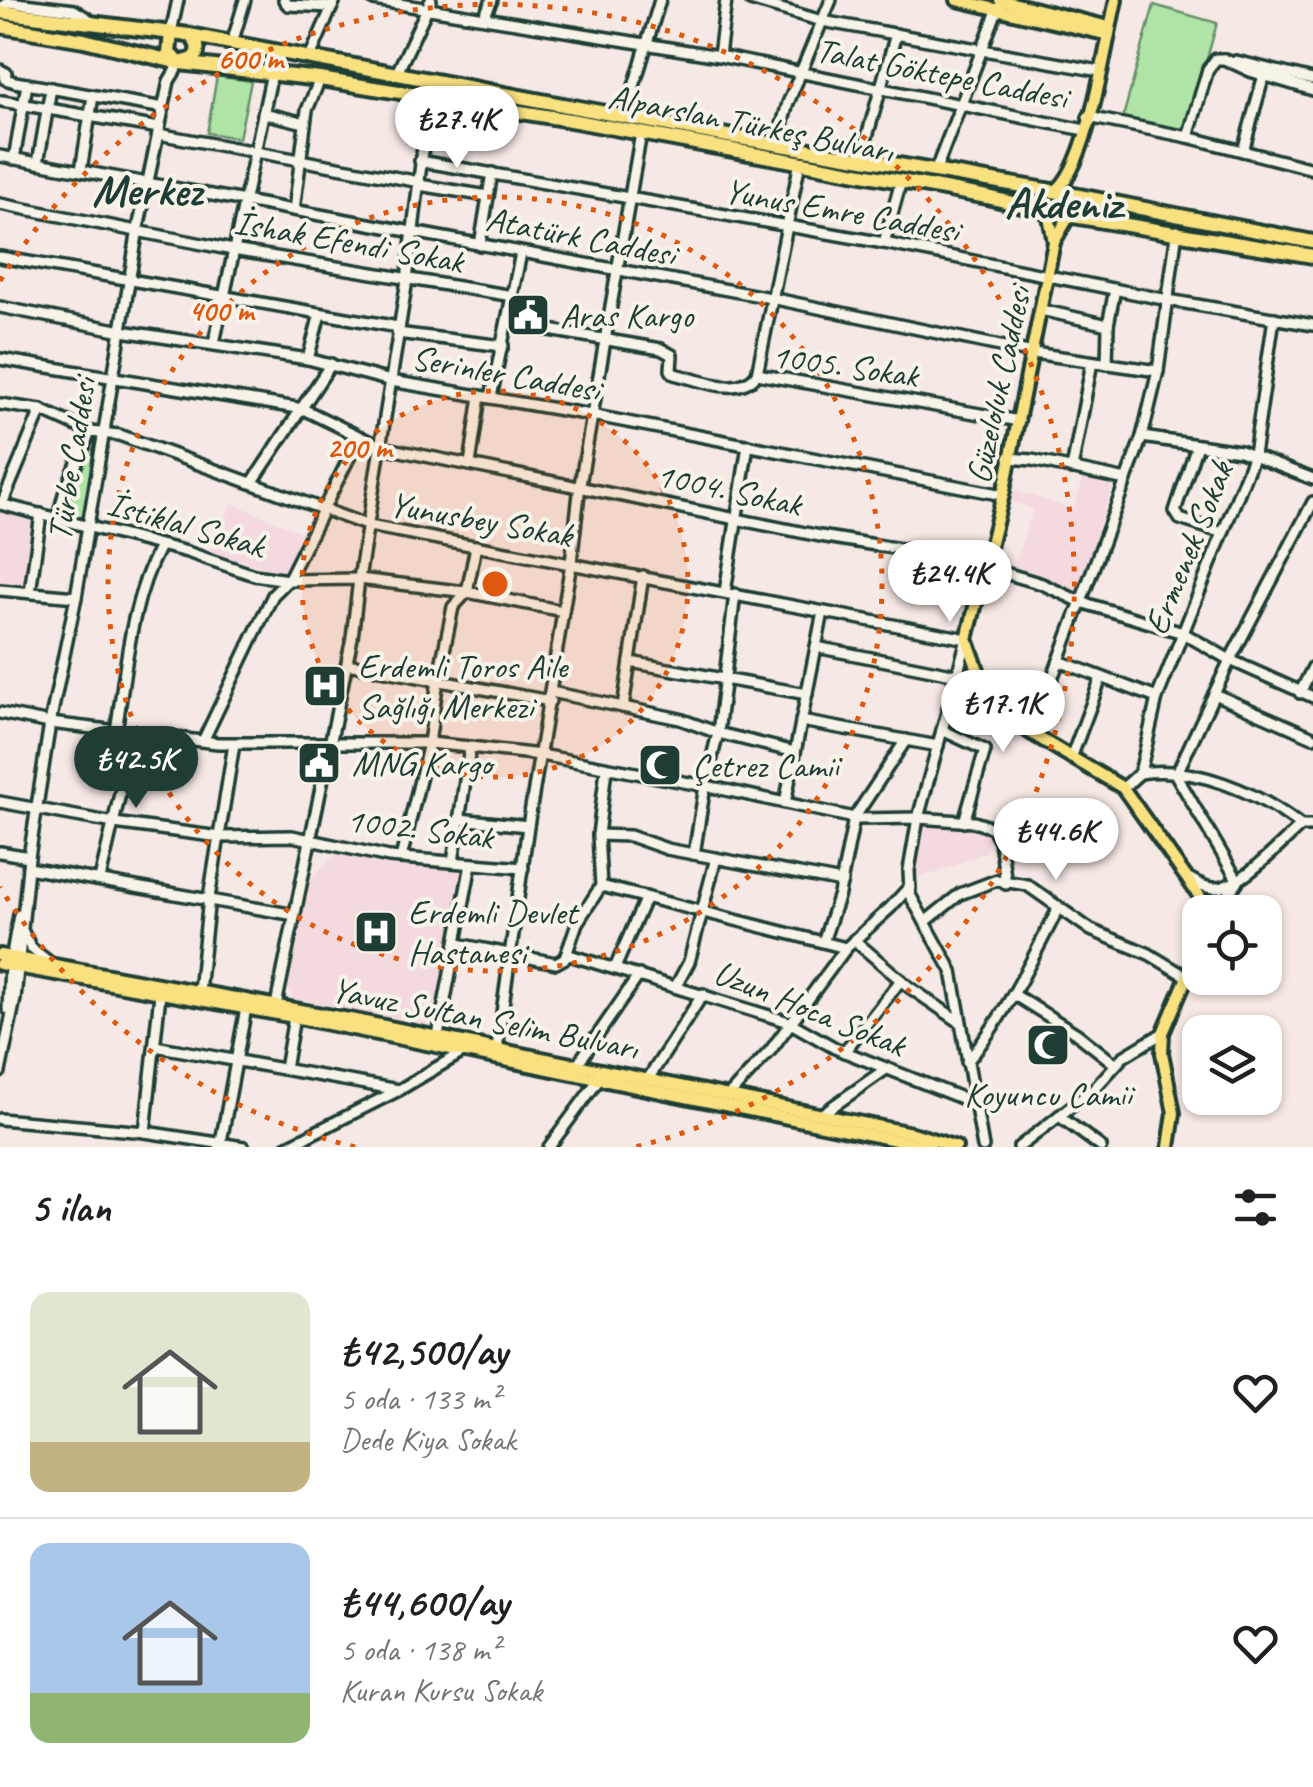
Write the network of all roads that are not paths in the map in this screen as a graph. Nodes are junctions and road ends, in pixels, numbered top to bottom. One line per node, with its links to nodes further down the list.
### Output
1 (178, 0): 22 (street)
2 (245, 0): 25 (street)
3 (284, 0): 13 (street)
4 (374, 0): 14 (street, Talat Göktepe Caddesi)
5 (492, 0): 17 (street)
6 (660, 0): 26 (street)
7 (726, 0): 28 (street)
8 (750, 0): 18 (street)
9 (831, 0): 18 (street)
10 (957, 0): 15 (main road)
11 (1116, 0): 21 (main road)
12 (26, 2): 16 (street); 19 (street)
13 (334, 3): 29 (street)
14 (429, 4): 17 (street, Talat Göktepe Caddesi); 35 (street)
15 (999, 4): 21 (main road); 27 (street)
16 (0, 10): 19 (highway, Alparslan Türkeş Bulvarı)
17 (484, 17): 26 (street, Talat Göktepe Caddesi)
18 (822, 21): 23 (street); 33 (street)
19 (93, 22): 22 (highway, Alparslan Türkeş Bulvarı)
20 (0, 26): 31 (highway, Alparslan Türkeş Bulvarı)
21 (1109, 31): 32 (main road)
22 (172, 32): 24 (highway, Alparslan Türkeş Bulvarı); 31 (highway)
23 (896, 34): 27 (street); 42 (street)
24 (189, 35): 25 (highway, Alparslan Türkeş Bulvarı); 31 (highway)
25 (232, 43): 29 (highway, Alparslan Türkeş Bulvarı)
26 (644, 44): 28 (street, Talat Göktepe Caddesi); 53 (street)
27 (982, 49): 32 (street); 47 (street)
28 (719, 56): 33 (street, Talat Göktepe Caddesi)
29 (310, 57): 35 (highway, Alparslan Türkeş Bulvarı)
30 (1224, 59): 37 (street); 39 (street); 59 (street)
31 (180, 63): 34 (highway, Alparslan Türkeş Bulvarı); 49 (street, Türbe Caddesi)
32 (1100, 71): 54 (main road)
33 (801, 72): 42 (street, Talat Göktepe Caddesi); 60 (street)
34 (272, 73): 38 (highway, Alparslan Türkeş Bulvarı); 51 (street)
35 (397, 74): 53 (highway, Alparslan Türkeş Bulvarı)
36 (3, 75): 40 (street); 48 (street)
37 (1264, 76): 43 (street); 62 (street)
38 (320, 79): 45 (highway, Alparslan Türkeş Bulvarı); 55 (street)
39 (1313, 80)
40 (27, 84): 41 (street); 46 (street)
41 (51, 88): 44 (street); 50 (street)
42 (880, 88): 47 (street, Talat Göktepe Caddesi); 64 (street)
43 (1313, 90)
44 (93, 96): 49 (street); 52 (street)
45 (429, 97): 58 (highway, Alparslan Türkeş Bulvarı); 68 (street)
46 (24, 105): 48 (street); 50 (street); 65 (street)
47 (960, 105): 56 (street, Talat Göktepe Caddesi); 73 (street)
48 (1, 106)
49 (164, 108): 57 (street, Türbe Caddesi)
50 (48, 109): 52 (street); 70 (street)
51 (263, 114): 55 (street); 61 (street)
52 (90, 116): 57 (street); 72 (street)
53 (625, 116): 60 (highway, Alparslan Türkeş Bulvarı)
54 (1088, 117): 56 (main road); 59 (street)
55 (306, 122): 66 (street)
56 (1085, 130): 67 (main road)
57 (159, 131): 61 (street); 76 (street, Türbe Caddesi)
58 (641, 133): 69 (highway, Alparslan Türkeş Bulvarı); 81 (street)
59 (1188, 138): 62 (street)
60 (777, 143): 64 (highway, Alparslan Türkeş Bulvarı)
61 (255, 150): 66 (street); 82 (street)
62 (1244, 151): 71 (street)
63 (0, 156): 65 (street, Atatürk Caddesi)
64 (860, 158): 73 (highway, Alparslan Türkeş Bulvarı)
65 (14, 159): 70 (street, Atatürk Caddesi)
66 (300, 160): 77 (street); 84 (street)
67 (1078, 160): 78 (main road); 79 (main road)
68 (420, 161): 74 (street, Yunus Emre Caddesi); 77 (street)
69 (800, 162): 75 (highway, Alparslan Türkeş Bulvarı); 87 (street)
70 (38, 163): 72 (street, Atatürk Caddesi)
71 (1313, 168)
72 (81, 170): 76 (street, Atatürk Caddesi)
73 (935, 172): 78 (highway, Alparslan Türkeş Bulvarı)
74 (492, 173): 80 (street); 81 (street, Yunus Emre Caddesi)
75 (900, 181): 85 (highway, Alparslan Türkeş Bulvarı); 93 (street)
76 (148, 182): 82 (street, Atatürk Caddesi); 88 (street, Türbe Caddesi)
77 (419, 184): 80 (street); 89 (street)
78 (1054, 192): 79 (highway, Alparslan Türkeş Bulvarı); 85 (highway)
79 (1075, 195): 86 (highway); 92 (highway, Alparslan Türkeş Bulvarı)
80 (488, 196): 94 (street)
81 (632, 199): 87 (street, Yunus Emre Caddesi); 99 (street)
82 (244, 200): 84 (street, Atatürk Caddesi); 95 (street)
83 (0, 204): 88 (street, İshak Efendi Sokak)
84 (294, 210): 89 (street, Atatürk Caddesi)
85 (1048, 211): 86 (highway, Alparslan Türkeş Bulvarı); 91 (main road, Güzeloluk Caddesi)
86 (1069, 216): 90 (highway, Alparslan Türkeş Bulvarı); 91 (main road, Güzeloluk Caddesi)
87 (786, 228): 93 (street, Yunus Emre Caddesi); 105 (street)
88 (138, 229): 95 (street, İshak Efendi Sokak); 102 (street, Türbe Caddesi)
89 (412, 231): 94 (street, Atatürk Caddesi); 101 (street)
90 (1177, 231): 97 (highway, Alparslan Türkeş Bulvarı); 107 (street)
91 (1054, 242): 100 (main road, Güzeloluk Caddesi)
92 (1313, 242)
93 (884, 243): 100 (street, Yunus Emre Caddesi)
94 (480, 245): 96 (street, Atatürk Caddesi)
95 (233, 250): 101 (street, İshak Efendi Sokak); 106 (street)
96 (521, 254): 99 (street, Atatürk Caddesi); 104 (street)
97 (1313, 256)
98 (0, 257): 102 (street)
99 (619, 272): 105 (street, Atatürk Caddesi); 117 (street)
100 (1048, 276): 103 (street, Yunus Emre Caddesi); 109 (main road, Güzeloluk Caddesi)
101 (407, 280): 104 (street, İshak Efendi Sokak); 115 (street)
102 (130, 281): 106 (street); 116 (street, Türbe Caddesi)
103 (1114, 290): 107 (street, Yunus Emre Caddesi); 113 (street)
104 (513, 296): 112 (street)
105 (771, 298): 120 (street, Atatürk Caddesi); 127 (street)
106 (224, 299): 110 (street); 118 (street)
107 (1168, 300): 111 (street, Yunus Emre Caddesi); 126 (street)
108 (0, 308): 116 (street, Serinler Caddesi)
109 (1041, 310): 113 (street); 120 (main road, Güzeloluk Caddesi)
110 (320, 314): 115 (street); 122 (street)
111 (1274, 318): 114 (street, Yunus Emre Caddesi); 143 (street, Ermenek Sokak)
112 (508, 323): 117 (street, 1005. Sokak); 119 (street)
113 (1108, 325): 125 (street)
114 (1313, 325)
115 (398, 330): 119 (street); 129 (street)
116 (122, 331): 118 (street, Serinler Caddesi); 128 (street, Türbe Caddesi)
117 (606, 340): 127 (street, 1005. Sokak); 134 (street)
118 (214, 343): 122 (street, Serinler Caddesi)
119 (503, 346): 130 (street)
120 (1032, 353): 123 (street, Atatürk Caddesi); 135 (main road, Güzeloluk Caddesi)
121 (0, 359): 128 (street, 1004. Sokak)
122 (308, 359): 124 (street, Serinler Caddesi)
123 (1092, 362): 125 (street, Atatürk Caddesi); 146 (street)
124 (331, 364): 129 (street, Serinler Caddesi); 132 (street)
125 (1107, 364): 126 (street, Atatürk Caddesi)
126 (1158, 371): 138 (street)
127 (757, 374): 135 (street, 1005. Sokak)
128 (112, 376): 132 (street, 1004. Sokak); 137 (street, Türbe Caddesi)
129 (391, 380): 130 (street, Serinler Caddesi); 142 (street)
130 (486, 397): 134 (street, Serinler Caddesi); 145 (street)
131 (0, 404): 133 (street, Yunusbey Sokak)
132 (303, 409): 139 (street, 1004. Sokak); 149 (street)
133 (42, 410): 136 (street, Yunusbey Sokak); 153 (street)
134 (591, 414): 140 (street, Serinler Caddesi); 150 (street)
135 (1019, 421): 144 (main road, Güzeloluk Caddesi)
136 (90, 432): 137 (street, Yunusbey Sokak); 156 (street)
137 (104, 434): 149 (street, Yunusbey Sokak); 158 (street, Türbe Caddesi)
138 (1142, 437): 141 (street); 148 (street)
139 (359, 438): 142 (street, 1004. Sokak); 154 (street)
140 (748, 445): 151 (street, Serinler Caddesi); 157 (street)
141 (1197, 445): 143 (street); 160 (street)
142 (381, 447): 145 (street, 1004. Sokak); 159 (street)
143 (1254, 455): 147 (street); 160 (street, Ermenek Sokak)
144 (1009, 458): 146 (street); 151 (main road, Güzeloluk Caddesi)
145 (470, 464): 150 (street, 1004. Sokak)
146 (1072, 469): 148 (street)
147 (1313, 479)
148 (1126, 480): 173 (street)
149 (252, 483): 154 (street, Yunusbey Sokak)
150 (580, 485): 157 (street, 1004. Sokak); 163 (street)
151 (1004, 495): 164 (main road, Güzeloluk Caddesi)
152 (1313, 502): 179 (street)
153 (1, 504): 155 (street, İstiklal Sokak)
154 (322, 511): 159 (street, Yunusbey Sokak); 167 (street)
155 (41, 514): 156 (street, İstiklal Sokak); 169 (street)
156 (58, 518): 158 (street, İstiklal Sokak)
157 (736, 518): 164 (street, 1004. Sokak); 171 (street)
158 (89, 524): 161 (street, İstiklal Sokak); 172 (street, Türbe Caddesi)
159 (369, 526): 162 (street, Yunusbey Sokak); 166 (street)
160 (1223, 534): 176 (street, Ermenek Sokak)
161 (160, 546): 167 (street, İstiklal Sokak); 198 (street)
162 (476, 546): 163 (street, Yunusbey Sokak); 170 (street)
163 (571, 563): 165 (street, Yunusbey Sokak); 174 (street)
164 (986, 565): 173 (street, 1004. Sokak); 177 (main road, Güzeloluk Caddesi)
165 (643, 576): 171 (street, Yunusbey Sokak); 181 (street)
166 (359, 579): 167 (street, İstiklal Sokak); 170 (street, İstiklal Sokak); 182 (street)
167 (288, 580): 204 (street)
168 (0, 590): 169 (street)
169 (30, 592): 172 (street)
170 (467, 592): 174 (street, İstiklal Sokak); 187 (street)
171 (730, 594): 175 (street, Yunusbey Sokak); 185 (street)
172 (76, 596): 197 (street, Türbe Caddesi)
173 (1080, 602): 176 (street, 1004. Sokak); 180 (street)
174 (563, 610): 191 (street)
175 (823, 612): 177 (street, Yunusbey Sokak); 178 (street)
176 (1183, 633): 179 (street, 1004. Sokak); 193 (street, Ermenek Sokak)
177 (967, 639): 184 (street); 200 (main road)
178 (816, 648): 184 (street); 189 (street)
179 (1230, 660): 188 (street, 1004. Sokak); 190 (street)
180 (1059, 661): 186 (street); 200 (street)
181 (630, 662): 185 (street); 194 (street)
182 (347, 664): 187 (street); 206 (street)
183 (1313, 667): 188 (street)
184 (957, 674): 199 (street)
185 (724, 678): 189 (street); 201 (street)
186 (1101, 678): 193 (street); 213 (street)
187 (438, 680): 191 (street); 207 (street)
188 (1300, 693): 192 (street, 1004. Sokak)
189 (807, 694): 196 (street)
190 (1214, 694): 203 (street); 216 (street)
191 (550, 696): 194 (street); 212 (street)
192 (1313, 697)
193 (1158, 698): 215 (street, Ermenek Sokak)
194 (623, 708): 201 (street)
195 (0, 713): 197 (street)
196 (801, 721): 205 (street); 211 (street)
197 (50, 723): 198 (street); 221 (street, Türbe Caddesi)
198 (116, 730): 202 (street)
199 (942, 730): 209 (street); 226 (street)
200 (1029, 732): 213 (main road)
201 (718, 733): 211 (street); 217 (street)
202 (134, 734): 204 (street); 225 (street)
203 (1313, 737)
204 (203, 740): 208 (street)
205 (906, 740): 209 (street); 222 (street)
206 (328, 743): 207 (street); 208 (street); 232 (street)
207 (429, 743): 210 (street); 235 (street)
208 (234, 744): 231 (street)
209 (938, 746): 223 (street)
210 (470, 747): 212 (street); 224 (street)
211 (795, 752): 220 (street)
212 (541, 756): 214 (street); 227 (street)
213 (1072, 758): 218 (main road)
214 (606, 769): 217 (street); 230 (street)
215 (1140, 773): 216 (street); 218 (street)
216 (1176, 775): 228 (street); 243 (street)
217 (705, 786): 220 (street); 234 (street)
218 (1123, 788): 241 (main road)
219 (0, 802): 221 (street, 1002. Sokak)
220 (785, 803): 222 (street)
221 (37, 808): 225 (street, 1002. Sokak); 237 (street, Türbe Caddesi)
222 (854, 818): 223 (street); 244 (street)
223 (918, 818): 226 (street); 246 (street)
224 (459, 819): 227 (street); 238 (street)
225 (114, 822): 231 (street, 1002. Sokak); 242 (street)
226 (964, 822): 245 (street)
227 (528, 826): 240 (street)
228 (1301, 826): 229 (street); 243 (street)
229 (1313, 826)
230 (598, 835): 234 (street); 247 (street)
231 (220, 837): 232 (street, 1002. Sokak); 251 (street)
232 (311, 840): 235 (street, 1002. Sokak); 254 (street)
233 (0, 852): 237 (street)
234 (694, 854): 236 (street)
235 (401, 858): 238 (street, 1002. Sokak)
236 (716, 858): 244 (street); 253 (street)
237 (28, 862): 242 (street); 256 (street, Türbe Caddesi)
238 (453, 862): 239 (street, 1002. Sokak)
239 (471, 864): 240 (street, 1002. Sokak); 258 (street)
240 (523, 868): 261 (street)
241 (1184, 876): 243 (street); 248 (main road)
242 (100, 879): 251 (street)
243 (1238, 881): 249 (street)
244 (842, 882): 257 (street)
245 (1006, 884): 252 (street); 255 (street)
246 (910, 885): 255 (street); 259 (street)
247 (601, 886): 250 (street, Uzun Hoca Sokak); 262 (street)
248 (1197, 895)
249 (1228, 895)
250 (646, 897): 253 (street, Uzun Hoca Sokak); 265 (street)
251 (208, 898): 254 (street); 271 (street)
252 (1058, 909): 267 (street); 274 (street)
253 (702, 912): 257 (street, Uzun Hoca Sokak); 269 (street)
254 (295, 915): 276 (street)
255 (926, 922): 279 (street)
256 (20, 927): 260 (street); 263 (street, Türbe Caddesi); 264 (street)
257 (823, 942): 259 (street, Uzun Hoca Sokak)
258 (458, 944): 261 (street); 281 (street)
259 (850, 944): 268 (street); 278 (street)
260 (0, 947)
261 (511, 953): 262 (street, Uzun Hoca Sokak); 283 (street)
262 (566, 954): 265 (street, Uzun Hoca Sokak)
263 (9, 961): 264 (main road, Yavuz Sultan Selim Bulvarı); 272 (main road, Yavuz Sultan Selim Bulvarı); 292 (street, Türbe Caddesi)
264 (54, 965): 271 (main road, Yavuz Sultan Selim Bulvarı)
265 (615, 968): 266 (street, Uzun Hoca Sokak)
266 (639, 974): 269 (street, Uzun Hoca Sokak); 289 (street)
267 (1182, 974)
268 (901, 980): 279 (street); 285 (street)
269 (676, 986): 273 (street, Uzun Hoca Sokak)
270 (1182, 989): 280 (main road)
271 (199, 991): 276 (main road, Yavuz Sultan Selim Bulvarı)
272 (160, 994): 275 (main road, Yavuz Sultan Selim Bulvarı); 282 (street)
273 (703, 994): 278 (street, Uzun Hoca Sokak); 294 (street)
274 (1013, 994): 287 (street); 288 (street)
275 (246, 1008): 276 (main road, Yavuz Sultan Selim Bulvarı); 286 (street)
276 (275, 1009): 277 (main road, Yavuz Sultan Selim Bulvarı); 281 (main road, Yavuz Sultan Selim Bulvarı)
277 (294, 1016): 284 (main road, Yavuz Sultan Selim Bulvarı); 290 (street)
278 (790, 1022): 285 (street, Uzun Hoca Sokak); 296 (street)
279 (960, 1022): 287 (street)
280 (1163, 1033): 288 (street); 311 (main road)
281 (438, 1036): 283 (main road, Yavuz Sultan Selim Bulvarı)
282 (155, 1046): 286 (street); 301 (street)
283 (497, 1049): 289 (main road, Yavuz Sultan Selim Bulvarı)
284 (464, 1052): 293 (main road, Yavuz Sultan Selim Bulvarı); 295 (street)
285 (844, 1052): 291 (street, Uzun Hoca Sokak)
286 (238, 1061): 290 (street); 302 (street)
287 (967, 1062): 297 (street)
288 (1116, 1064): 299 (street)
289 (577, 1065): 294 (main road, Yavuz Sultan Selim Bulvarı)
290 (285, 1069): 295 (street)
291 (886, 1070): 297 (street, Uzun Hoca Sokak); 298 (street)
292 (0, 1072)
293 (600, 1078): 305 (street); 306 (main road, Yavuz Sultan Selim Bulvarı)
294 (648, 1079): 296 (main road, Yavuz Sultan Selim Bulvarı)
295 (399, 1090): 304 (street)
296 (730, 1095): 298 (main road, Yavuz Sultan Selim Bulvarı)
297 (974, 1102): 308 (street)
298 (822, 1114): 307 (main road, Yavuz Sultan Selim Bulvarı)
299 (1058, 1116): 309 (street); 310 (street)
300 (0, 1120): 301 (street)
301 (146, 1132): 302 (street)
302 (220, 1146): 303 (street)
303 (244, 1147)
304 (286, 1147)
305 (549, 1147)
306 (930, 1147)
307 (956, 1147)
308 (983, 1147)
309 (1019, 1147)
310 (1100, 1147)
311 (1169, 1147)

